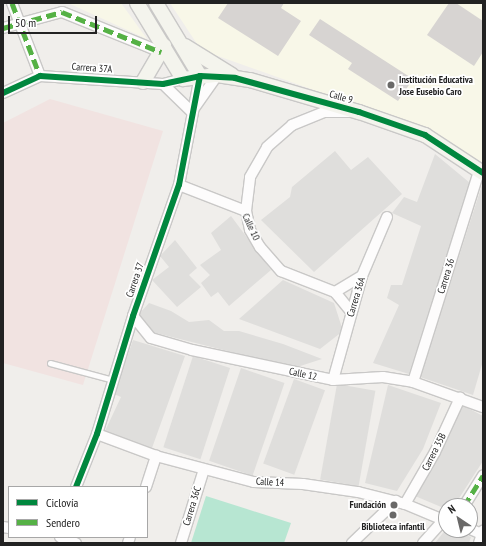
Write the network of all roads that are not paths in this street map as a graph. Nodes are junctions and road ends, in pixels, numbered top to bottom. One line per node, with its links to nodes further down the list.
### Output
1 (12, 3): 4 (street)
2 (136, 3): 7 (street)
3 (156, 3): 6 (street)
4 (20, 23): 5 (street); 7 (street); 9 (street)
5 (3, 28)
6 (183, 45): 10 (street); 11 (street)
7 (162, 49): 12 (street); 13 (street)
8 (217, 75): 10 (street, Calle 9); 11 (street, Calle 9); 16 (street, Carrera 37)
9 (40, 76): 13 (street, Carrera 37A); 15 (street, Carrera 37A)
10 (200, 76): 12 (street, Calle 9); 16 (street, Carrera 37)
11 (235, 78): 17 (street, Calle 9)
12 (183, 79): 14 (street, Carrera 37A)
13 (143, 82): 14 (street, Carrera 37A)
14 (163, 84): 16 (street)
15 (3, 93)
16 (192, 112): 19 (street, Carrera 37)
17 (359, 112): 18 (street, Calle 9); 20 (street)
18 (481, 172): 29 (street, Carrera 36)
19 (179, 185): 20 (street, Calle 10); 25 (street, Carrera 37)
20 (246, 211): 23 (street, Calle 10)
21 (387, 217): 22 (street, Carrera 36A)
22 (362, 276): 23 (street); 24 (street, Carrera 36A)
23 (335, 292): 24 (street)
24 (351, 312): 28 (street, Carrera 36A)
25 (133, 316): 27 (street, Carrera 37); 28 (street, Calle 12)
26 (50, 363): 27 (lane)
27 (113, 380): 32 (street, Carrera 37)
28 (333, 380): 29 (street, Calle 12)
29 (413, 382): 30 (street, Calle 12)
30 (460, 398): 31 (street, Calle 12); 39 (street, Carrera 35B)
31 (483, 407)
32 (96, 434): 33 (street, Calle 14); 36 (street, Carrera 37)
33 (156, 456): 34 (street, Calle 14); 37 (street)
34 (204, 469): 39 (street, Calle 14); 44 (street, Carrera 36C)
35 (483, 475): 38 (street)
36 (76, 486)
37 (146, 486)
38 (469, 498)
39 (400, 502): 40 (street, Calle 14); 45 (street, Carrera 35B)
40 (438, 517)
41 (438, 527): 46 (street)
42 (63, 538): 43 (street)
43 (76, 543)
44 (181, 543)
45 (352, 543)
46 (423, 543)

